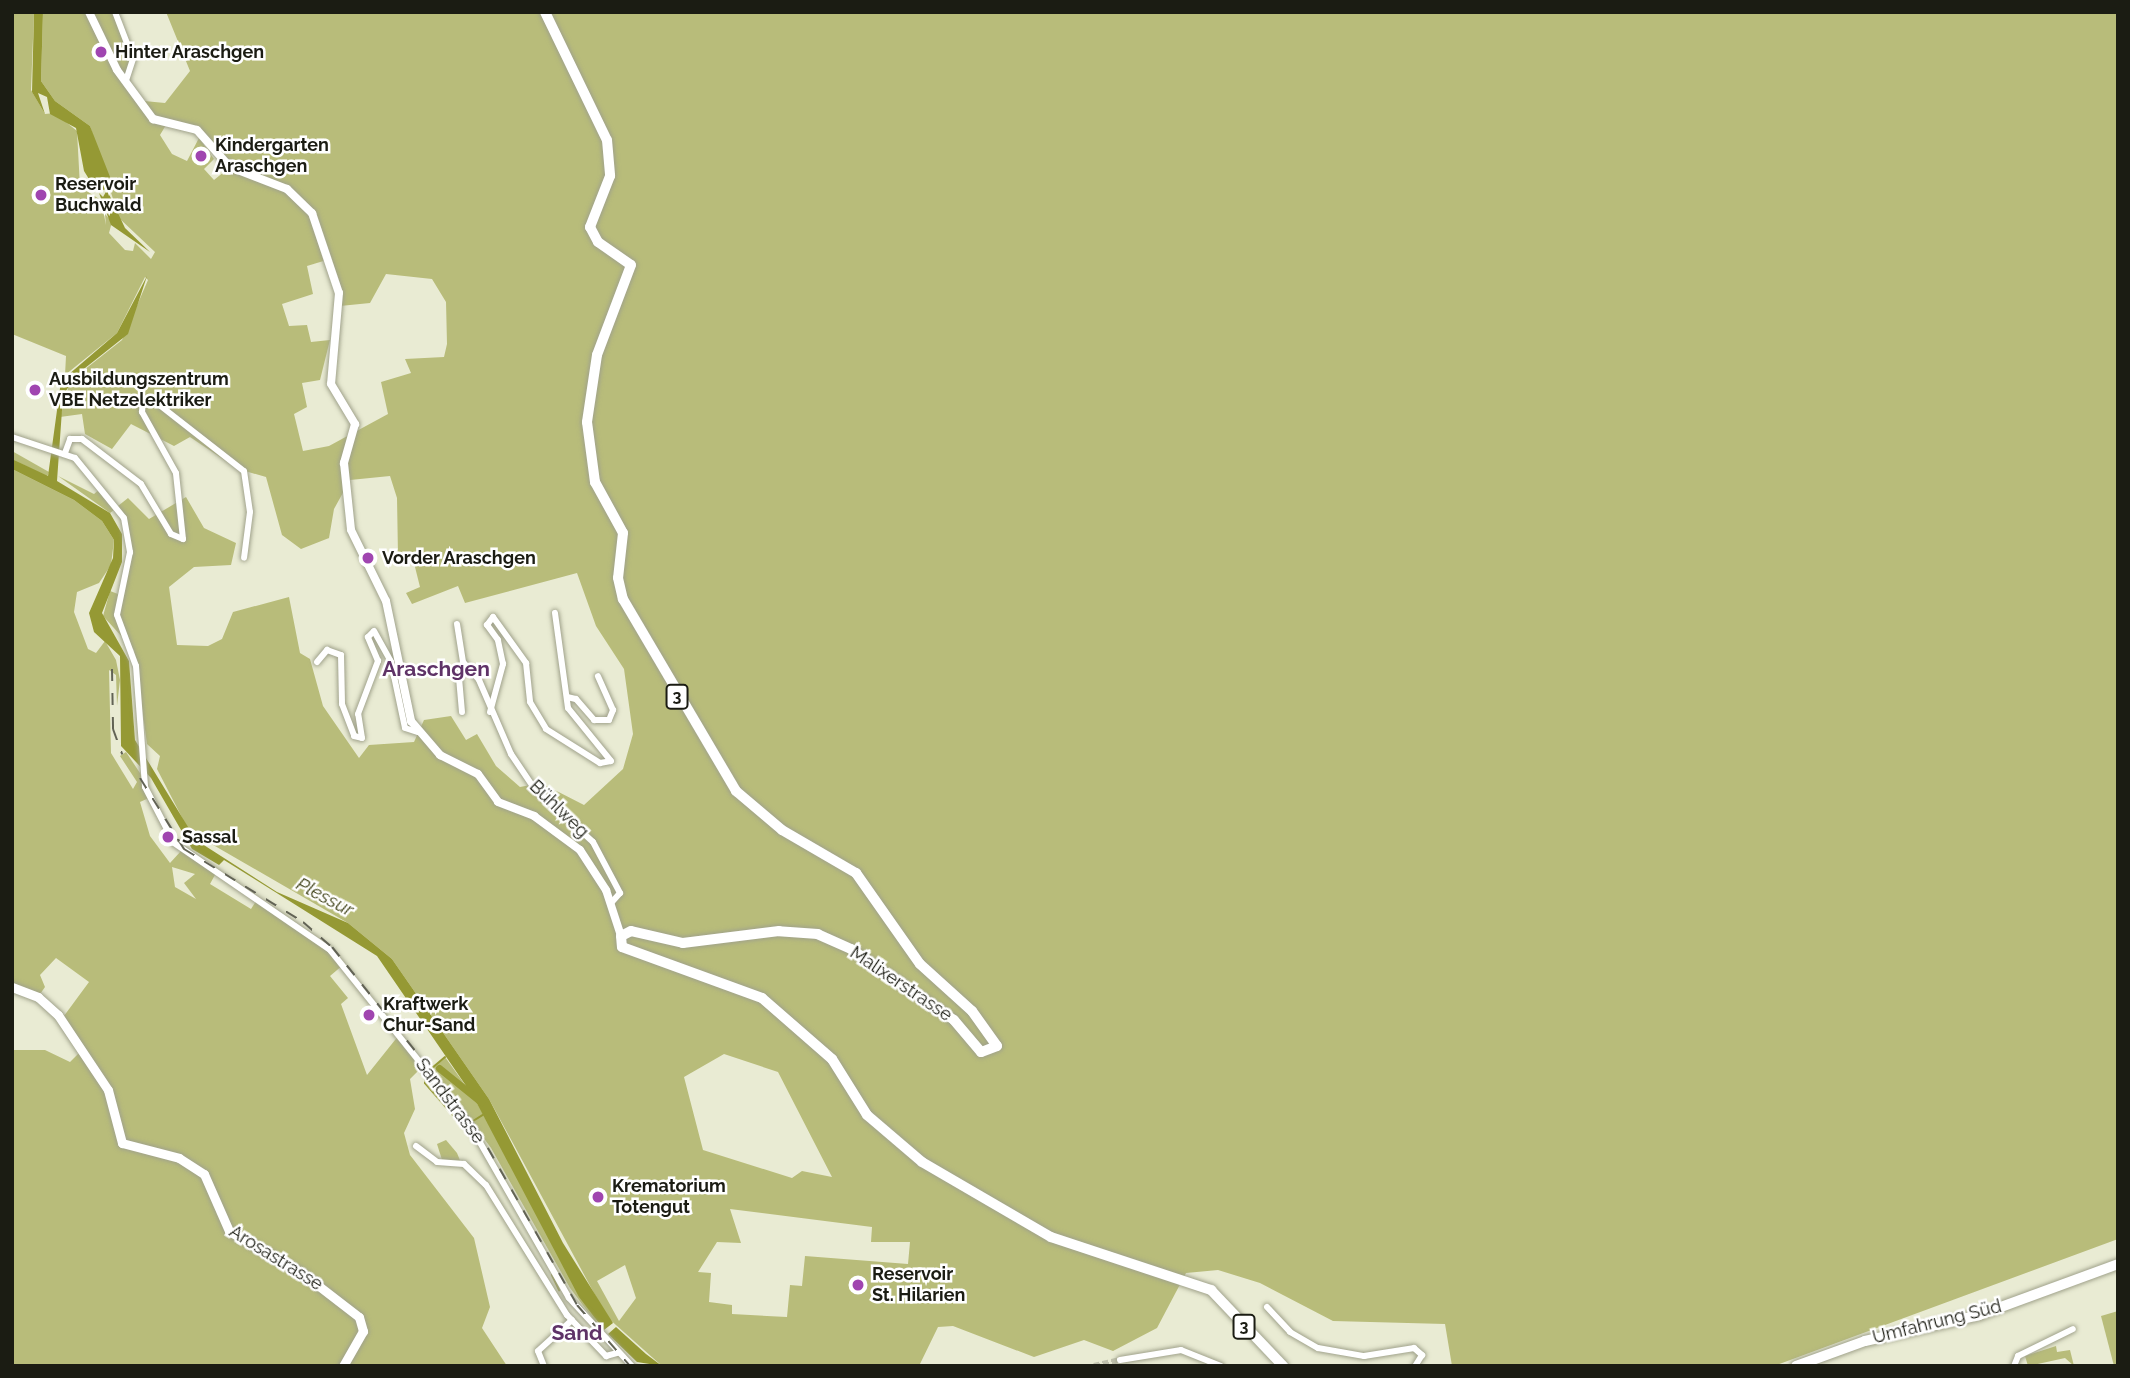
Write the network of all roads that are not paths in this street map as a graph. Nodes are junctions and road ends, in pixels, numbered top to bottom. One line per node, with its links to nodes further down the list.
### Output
1 (89, 12): 4 (street)
2 (115, 12): 4 (street)
3 (545, 12): 18 (main road, Malixerstrasse / 3)
4 (127, 80): 16 (street)
5 (12, 437): 6 (street)
6 (63, 453): 7 (street); 25 (street, Sandstrasse)
7 (244, 558)
8 (555, 613): 13 (street)
9 (457, 624): 11 (street, Bühlweg)
10 (317, 662): 16 (street)
11 (464, 665): 14 (street, Bühlweg); 15 (street, Bühlweg)
12 (598, 676): 13 (street)
13 (567, 697): 15 (street)
14 (462, 712)
15 (489, 712): 17 (street, Bühlweg)
16 (417, 732): 17 (street)
17 (611, 903): 18 (street)
18 (621, 936): 31 (main road, 3)
19 (12, 987): 27 (main road, Arosastrasse)
20 (416, 1146): 23 (street)
21 (2118, 1264): 33 (main road, Umfahrung Süd)
22 (1267, 1307): 32 (street)
23 (572, 1320): 25 (street); 28 (street)
24 (2073, 1329): 34 (street)
25 (617, 1353): 29 (street, Sandstrasse)
26 (1120, 1360): 30 (street)
27 (343, 1366)
28 (544, 1366)
29 (632, 1366)
30 (1221, 1366)
31 (1283, 1366)
32 (1415, 1366)
33 (1796, 1366)
34 (2014, 1366)

